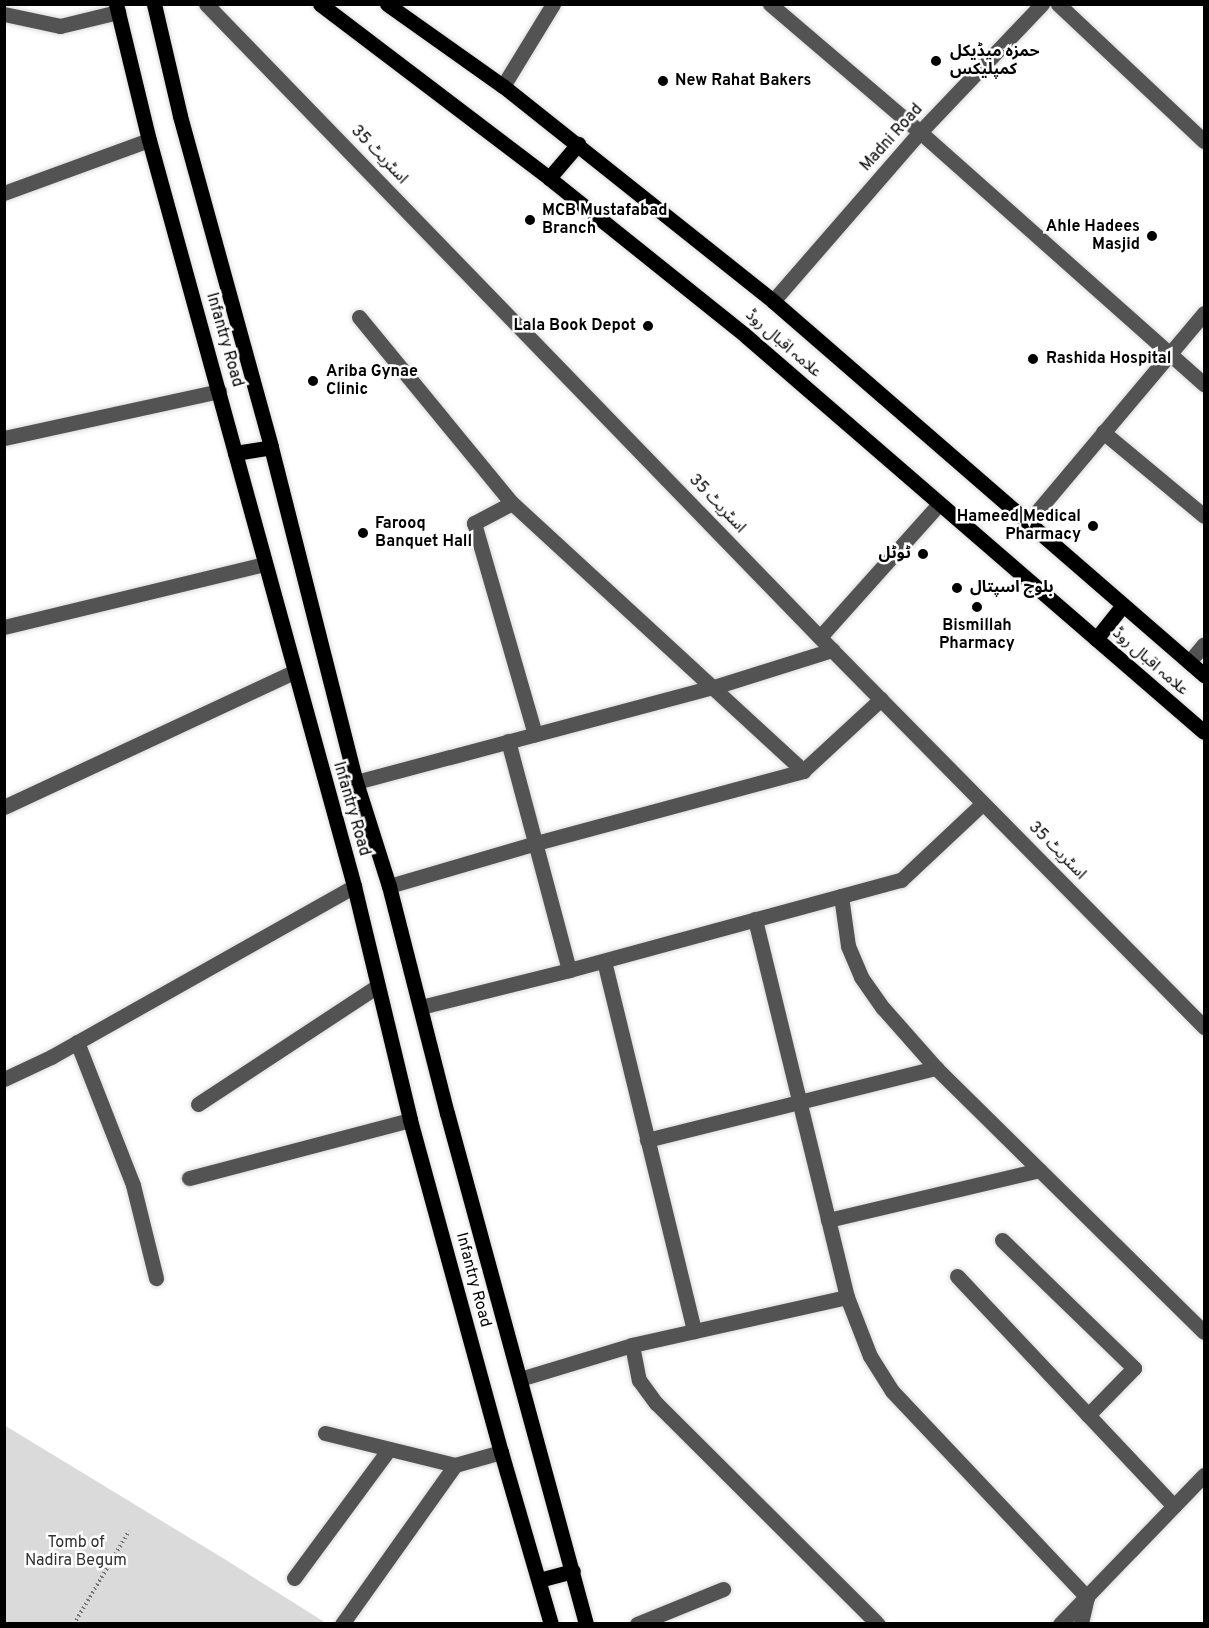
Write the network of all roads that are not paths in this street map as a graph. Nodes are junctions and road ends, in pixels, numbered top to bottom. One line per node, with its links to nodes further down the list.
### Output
1 (154, 4): 26 (main road, Infantry Road)
2 (206, 4): 35 (street, اسٹریٹ 35)
3 (320, 4): 16 (main road, علامہ اقبال روڈ)
4 (387, 4): 11 (main road, علامہ اقبال روڈ)
5 (553, 4): 11 (street)
6 (770, 4): 12 (street)
7 (1042, 4): 12 (street, Madni Road)
8 (1058, 4): 14 (street)
9 (117, 8): 10 (street); 13 (main road, Infantry Road)
10 (4, 14)
11 (503, 86): 15 (main road, علامہ اقبال روڈ)
12 (920, 132): 18 (street, Madni Road); 21 (street)
13 (149, 140): 17 (street); 23 (main road, Infantry Road)
14 (1204, 141)
15 (578, 144): 16 (main road); 18 (main road, علامہ اقبال روڈ)
16 (549, 178): 29 (main road, علامہ اقبال روڈ)
17 (4, 193)
18 (773, 301): 31 (main road, علامہ اقبال روڈ)
19 (1204, 313): 21 (street)
20 (359, 317): 28 (street)
21 (1169, 355): 22 (street); 24 (street)
22 (1204, 384)
23 (219, 391): 25 (street); 27 (main road, Infantry Road)
24 (1103, 432): 30 (street); 31 (street)
25 (4, 438)
26 (271, 447): 27 (main road); 48 (main road, Infantry Road)
27 (235, 453): 32 (main road, Infantry Road)
28 (512, 503): 42 (street); 45 (street)
29 (939, 504): 35 (street); 36 (main road, علامہ اقبال روڈ)
30 (1204, 516)
31 (1029, 521): 33 (main road, علامہ اقبال روڈ)
32 (265, 564): 34 (street); 40 (main road, Infantry Road)
33 (1123, 604): 36 (main road); 39 (main road, علامہ اقبال روڈ)
34 (4, 627)
35 (820, 637): 38 (street, اسٹریٹ 35)
36 (1096, 639): 44 (main road, علامہ اقبال روڈ)
37 (1204, 644): 39 (street)
38 (832, 650): 42 (street); 43 (street, اسٹریٹ 35)
39 (1189, 662): 41 (main road, علامہ اقبال روڈ)
40 (294, 672): 50 (street); 52 (main road, Infantry Road)
41 (1204, 675)
42 (714, 687): 45 (street); 47 (street)
43 (881, 699): 47 (street); 49 (street, اسٹریٹ 35)
44 (1204, 732)
45 (535, 734): 46 (street)
46 (508, 741): 48 (street); 51 (street)
47 (803, 771): 51 (street)
48 (356, 782): 53 (main road, Infantry Road)
49 (983, 802): 54 (street); 60 (street, اسٹریٹ 35)
50 (4, 807)
51 (536, 843): 53 (street); 57 (street)
52 (354, 886): 58 (main road, Infantry Road); 61 (street)
53 (389, 886): 59 (main road, Infantry Road)
54 (841, 896): 55 (street); 62 (street)
55 (755, 919): 56 (street); 64 (street)
56 (604, 961): 57 (street); 67 (street)
57 (569, 970): 59 (street)
58 (376, 987): 65 (street); 66 (main road, Infantry Road)
59 (420, 1007): 78 (main road, Infantry Road)
60 (1204, 1027)
61 (78, 1042): 63 (street); 73 (street)
62 (936, 1068): 64 (street); 68 (street)
63 (4, 1079)
64 (800, 1103): 67 (street); 70 (street)
65 (198, 1104)
66 (410, 1120): 69 (street); 82 (main road, Infantry Road)
67 (647, 1140): 75 (street)
68 (1039, 1170): 70 (street); 76 (street)
69 (189, 1178)
70 (828, 1220): 74 (street)
71 (1002, 1240): 79 (street)
72 (957, 1276): 79 (street)
73 (156, 1278)
74 (847, 1297): 75 (street); 90 (street)
75 (694, 1331): 77 (street)
76 (1204, 1332)
77 (632, 1345): 78 (street); 95 (street)
78 (520, 1380): 86 (main road, Infantry Road)
79 (1088, 1416): 85 (street)
80 (326, 1433): 81 (street)
81 (389, 1449): 83 (street); 87 (street)
82 (501, 1452): 83 (street); 88 (main road, Infantry Road)
83 (455, 1465): 91 (street)
84 (1204, 1475): 85 (street)
85 (1174, 1506): 90 (street)
86 (573, 1571): 88 (main road); 93 (main road, Infantry Road)
87 (294, 1578)
88 (539, 1580): 92 (main road, Infantry Road)
89 (723, 1589): 94 (street)
90 (1087, 1597): 96 (street); 97 (street)
91 (342, 1623)
92 (551, 1623)
93 (586, 1623)
94 (636, 1623)
95 (878, 1623)
96 (1060, 1623)
97 (1081, 1623)

